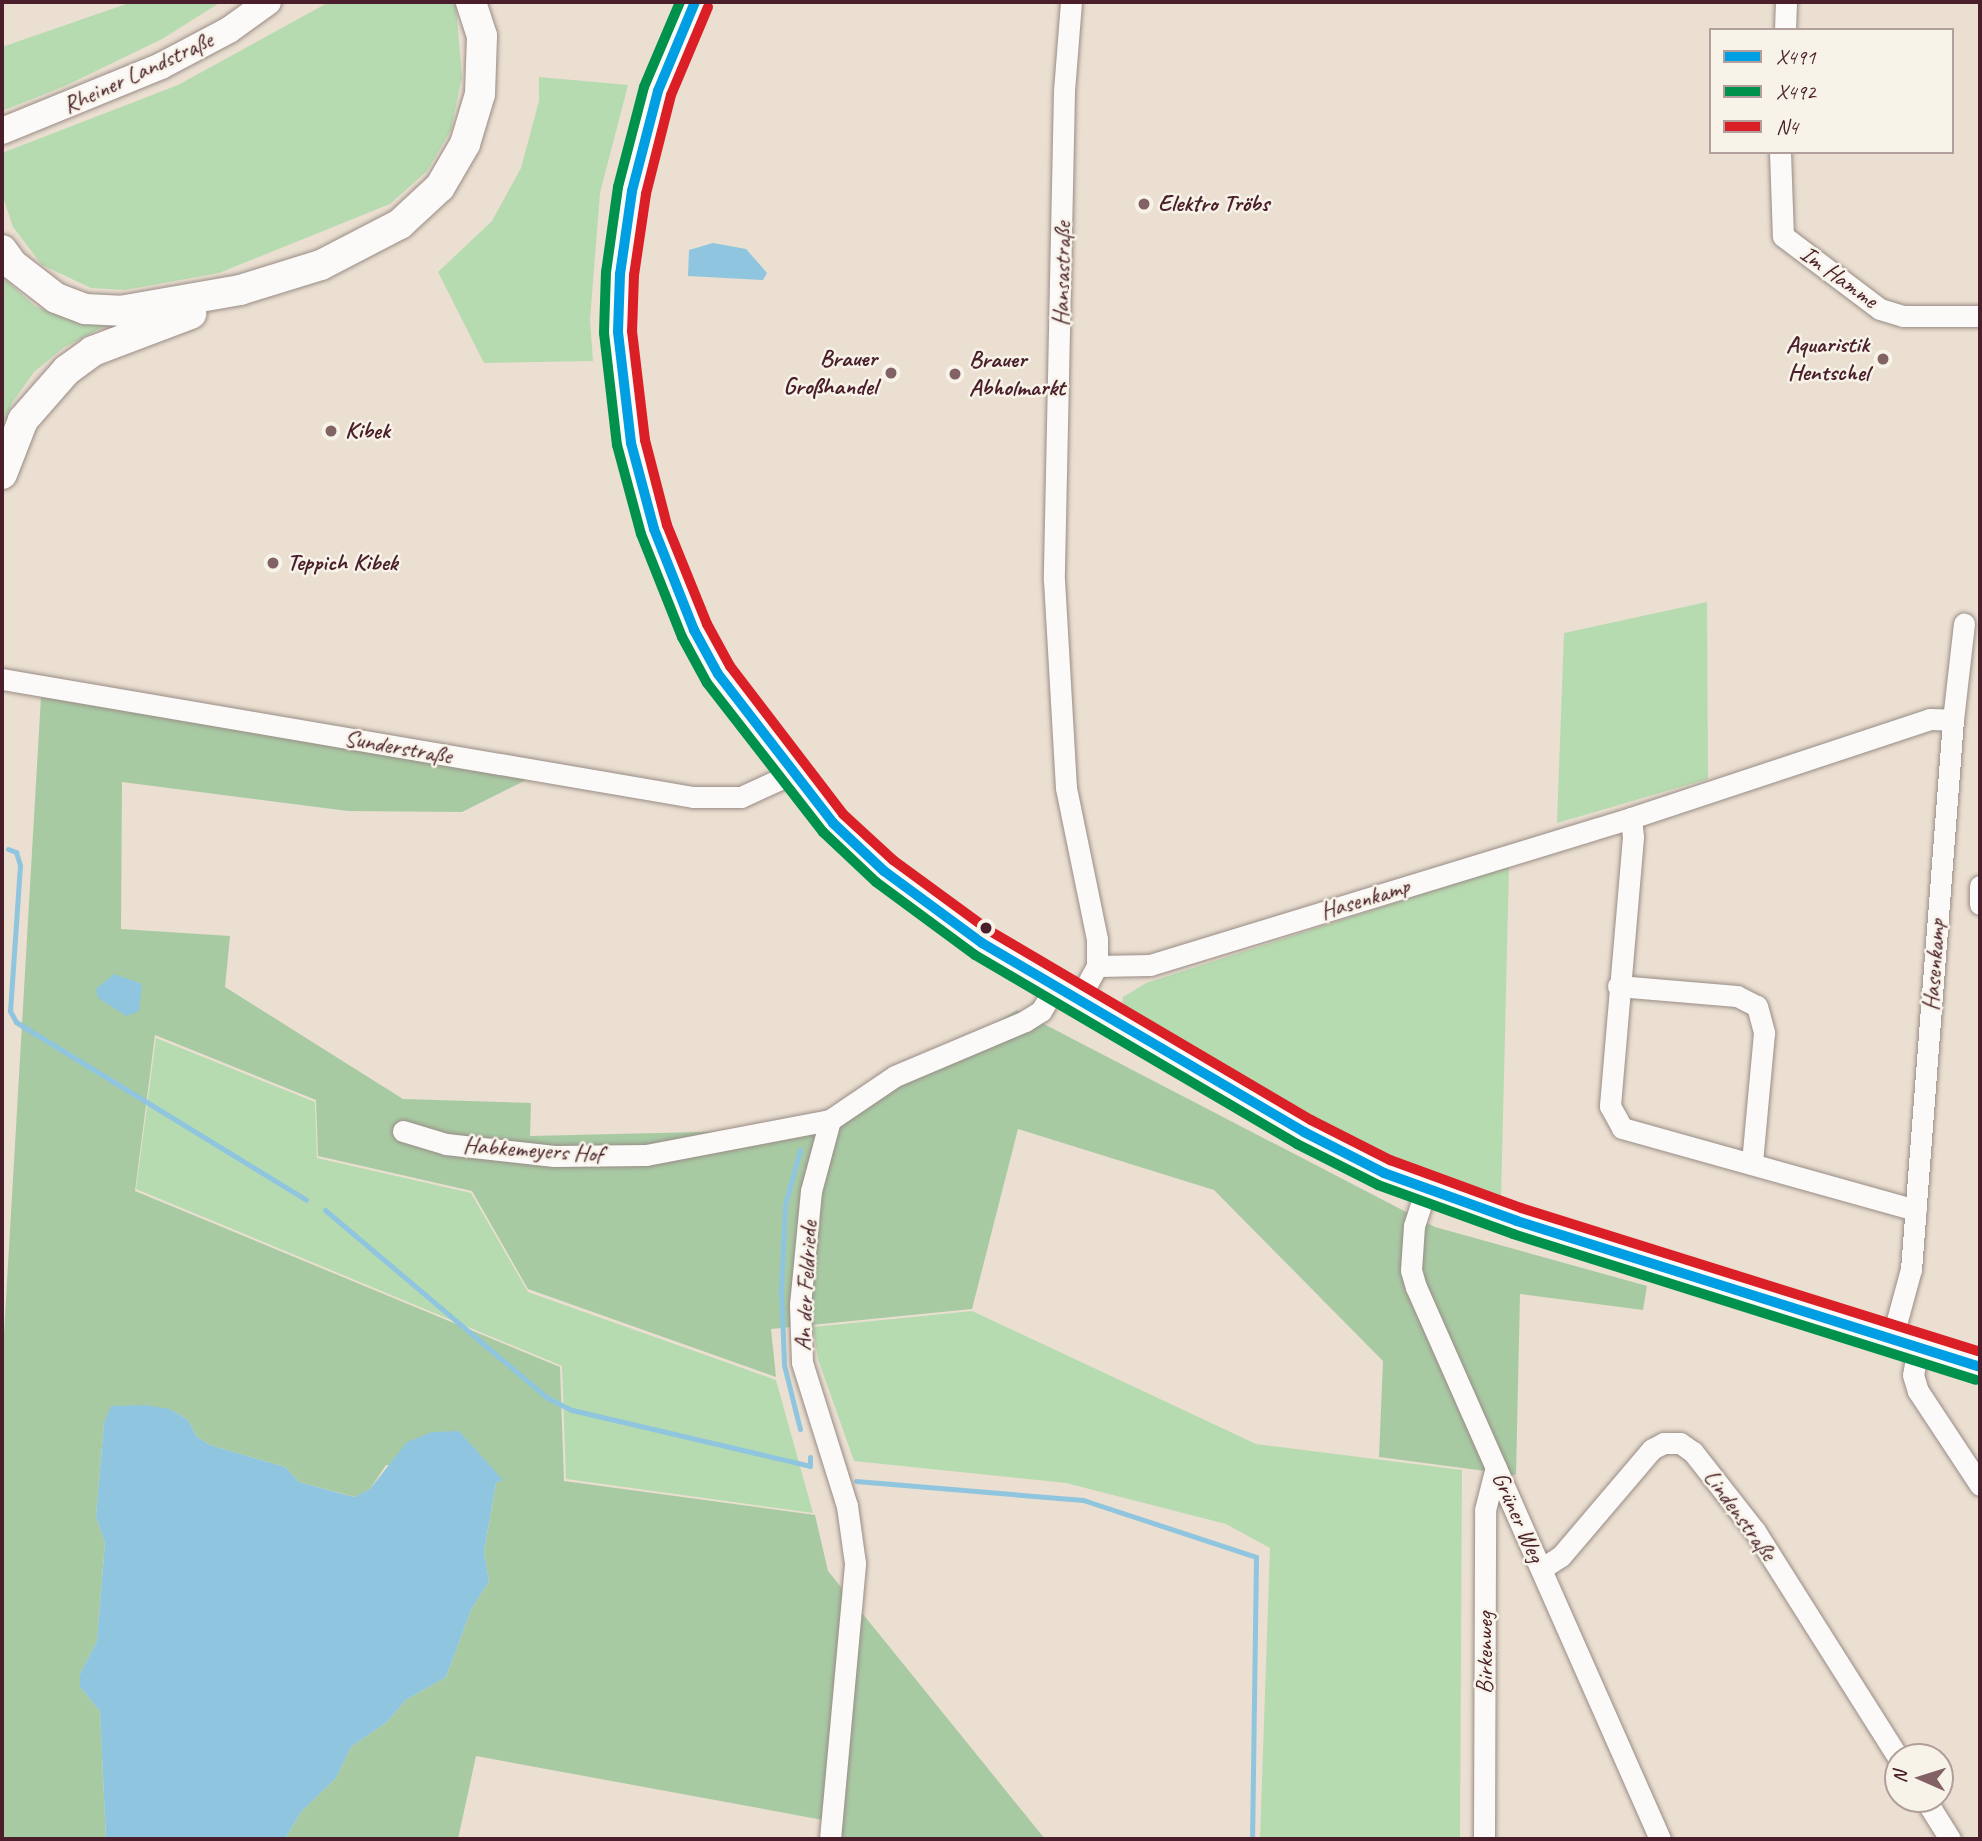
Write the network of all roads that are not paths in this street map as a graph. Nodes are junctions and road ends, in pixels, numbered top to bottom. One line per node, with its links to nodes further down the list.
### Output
1 (268, 2): 7 (main road, Rheiner Landstraße)
2 (468, 2): 10 (highway)
3 (695, 2): 16 (street)
4 (1071, 2): 20 (street, Hansastraße)
5 (1786, 2): 6 (street)
6 (1785, 28)
7 (12, 128)
8 (1780, 154): 11 (street, Im Hamme)
9 (2, 250): 10 (highway)
10 (240, 290): 12 (highway)
11 (1980, 316)
12 (2, 474)
13 (1964, 624): 15 (street, Hasenkamp)
14 (2, 679): 16 (street, Sunderstraße)
15 (1953, 720): 17 (street, Hasenkamp); 28 (street, Hasenkamp)
16 (791, 774): 21 (street)
17 (1631, 818): 20 (street, Hasenkamp); 22 (street)
18 (1980, 886): 19 (street)
19 (1980, 904)
20 (1097, 966): 23 (street)
21 (1056, 986): 23 (street); 24 (street)
22 (1618, 986): 26 (street); 26 (street)
23 (1079, 999): 27 (street)
24 (830, 1120): 25 (street, Habkemeyers Hof); 37 (street, An der Feldriede)
25 (403, 1131)
26 (1752, 1163): 28 (street)
27 (1426, 1189): 29 (street); 32 (street, Grüner Weg)
28 (1916, 1210): 29 (street, Hasenkamp)
29 (1892, 1339): 30 (street)
30 (1918, 1347): 31 (street); 33 (street)
31 (1980, 1367)
32 (1496, 1467): 34 (street, Grüner Weg); 38 (street, Birkenweg)
33 (1980, 1485)
34 (1541, 1569): 35 (street, Lindenstraße); 39 (street, Grüner Weg)
35 (1889, 1743)
36 (1934, 1813): 40 (street)
37 (830, 1839)
38 (1484, 1839)
39 (1660, 1839)
40 (1950, 1839)

